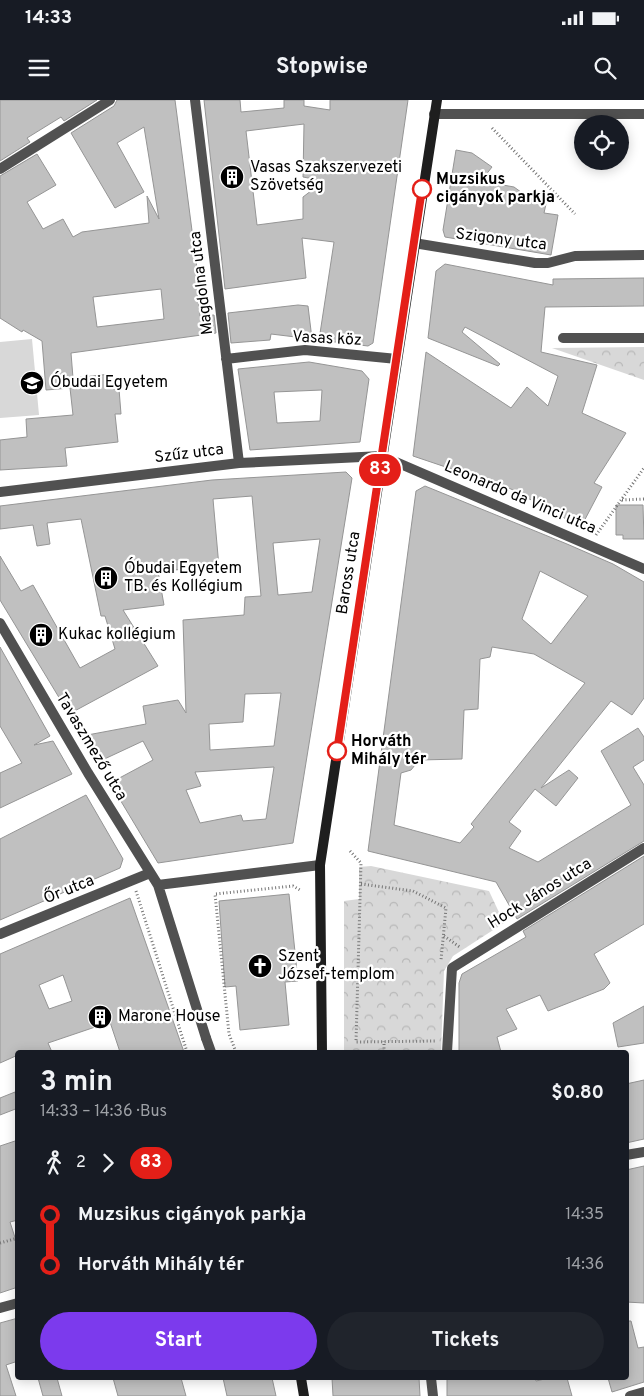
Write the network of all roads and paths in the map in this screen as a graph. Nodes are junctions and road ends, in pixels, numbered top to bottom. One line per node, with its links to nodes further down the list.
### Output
1 (110, 100): 7 (street)
2 (195, 100): 13 (street, Magdolna utca)
3 (437, 100): 4 (street, Baross utca)
4 (434, 114): 5 (street); 9 (street, Baross utca)
5 (644, 114)
6 (484, 123): 8 (path)
7 (0, 169)
8 (575, 214)
9 (414, 243): 10 (street, Szigony utca); 14 (street, Baross utca)
10 (644, 255)
11 (563, 338): 12 (street)
12 (644, 338)
13 (226, 359): 14 (street, Vasas köz); 16 (street, Magdolna utca)
14 (397, 359): 15 (street, Baross utca)
15 (382, 456): 16 (street, Szűz utca); 21 (street, Leonardo da Vinci utca); 26 (street, Baross utca)
16 (239, 463): 18 (street, Szűz utca)
17 (644, 468): 20 (path)
18 (0, 492)
19 (644, 499): 20 (path)
20 (621, 500): 21 (path)
21 (589, 544): 22 (street, Leonardo da Vinci utca)
22 (644, 569)
23 (0, 623): 27 (street, Tavaszmező utca)
24 (644, 848): 34 (street, Hock János utca)
25 (350, 851): 29 (path)
26 (320, 865): 30 (street); 43 (street, Baross utca)
27 (150, 873): 28 (street, Őr utca); 30 (street, Tavaszmező utca)
28 (132, 880): 32 (street, Őr utca); 40 (path)
29 (361, 884): 33 (path); 39 (path)
30 (158, 885): 41 (street)
31 (300, 890): 42 (path)
32 (0, 934)
33 (444, 935): 34 (path); 35 (path)
34 (471, 955): 38 (street, Hock János utca)
35 (441, 964)
36 (435, 1032): 37 (path)
37 (434, 1041): 38 (path); 39 (path)
38 (448, 1041): 45 (street)
39 (384, 1042): 44 (path)
40 (187, 1050)
41 (209, 1050)
42 (235, 1050)
43 (322, 1050)
44 (384, 1050)
45 (447, 1050)
46 (644, 1152): 47 (street)
47 (629, 1154)
48 (15, 1239): 49 (path)
49 (0, 1243)
50 (15, 1304): 51 (street)
51 (0, 1308)
52 (301, 1380): 55 (street)
53 (431, 1380): 56 (street)
54 (644, 1392): 57 (street)
55 (304, 1396)
56 (433, 1396)
57 (630, 1396)

